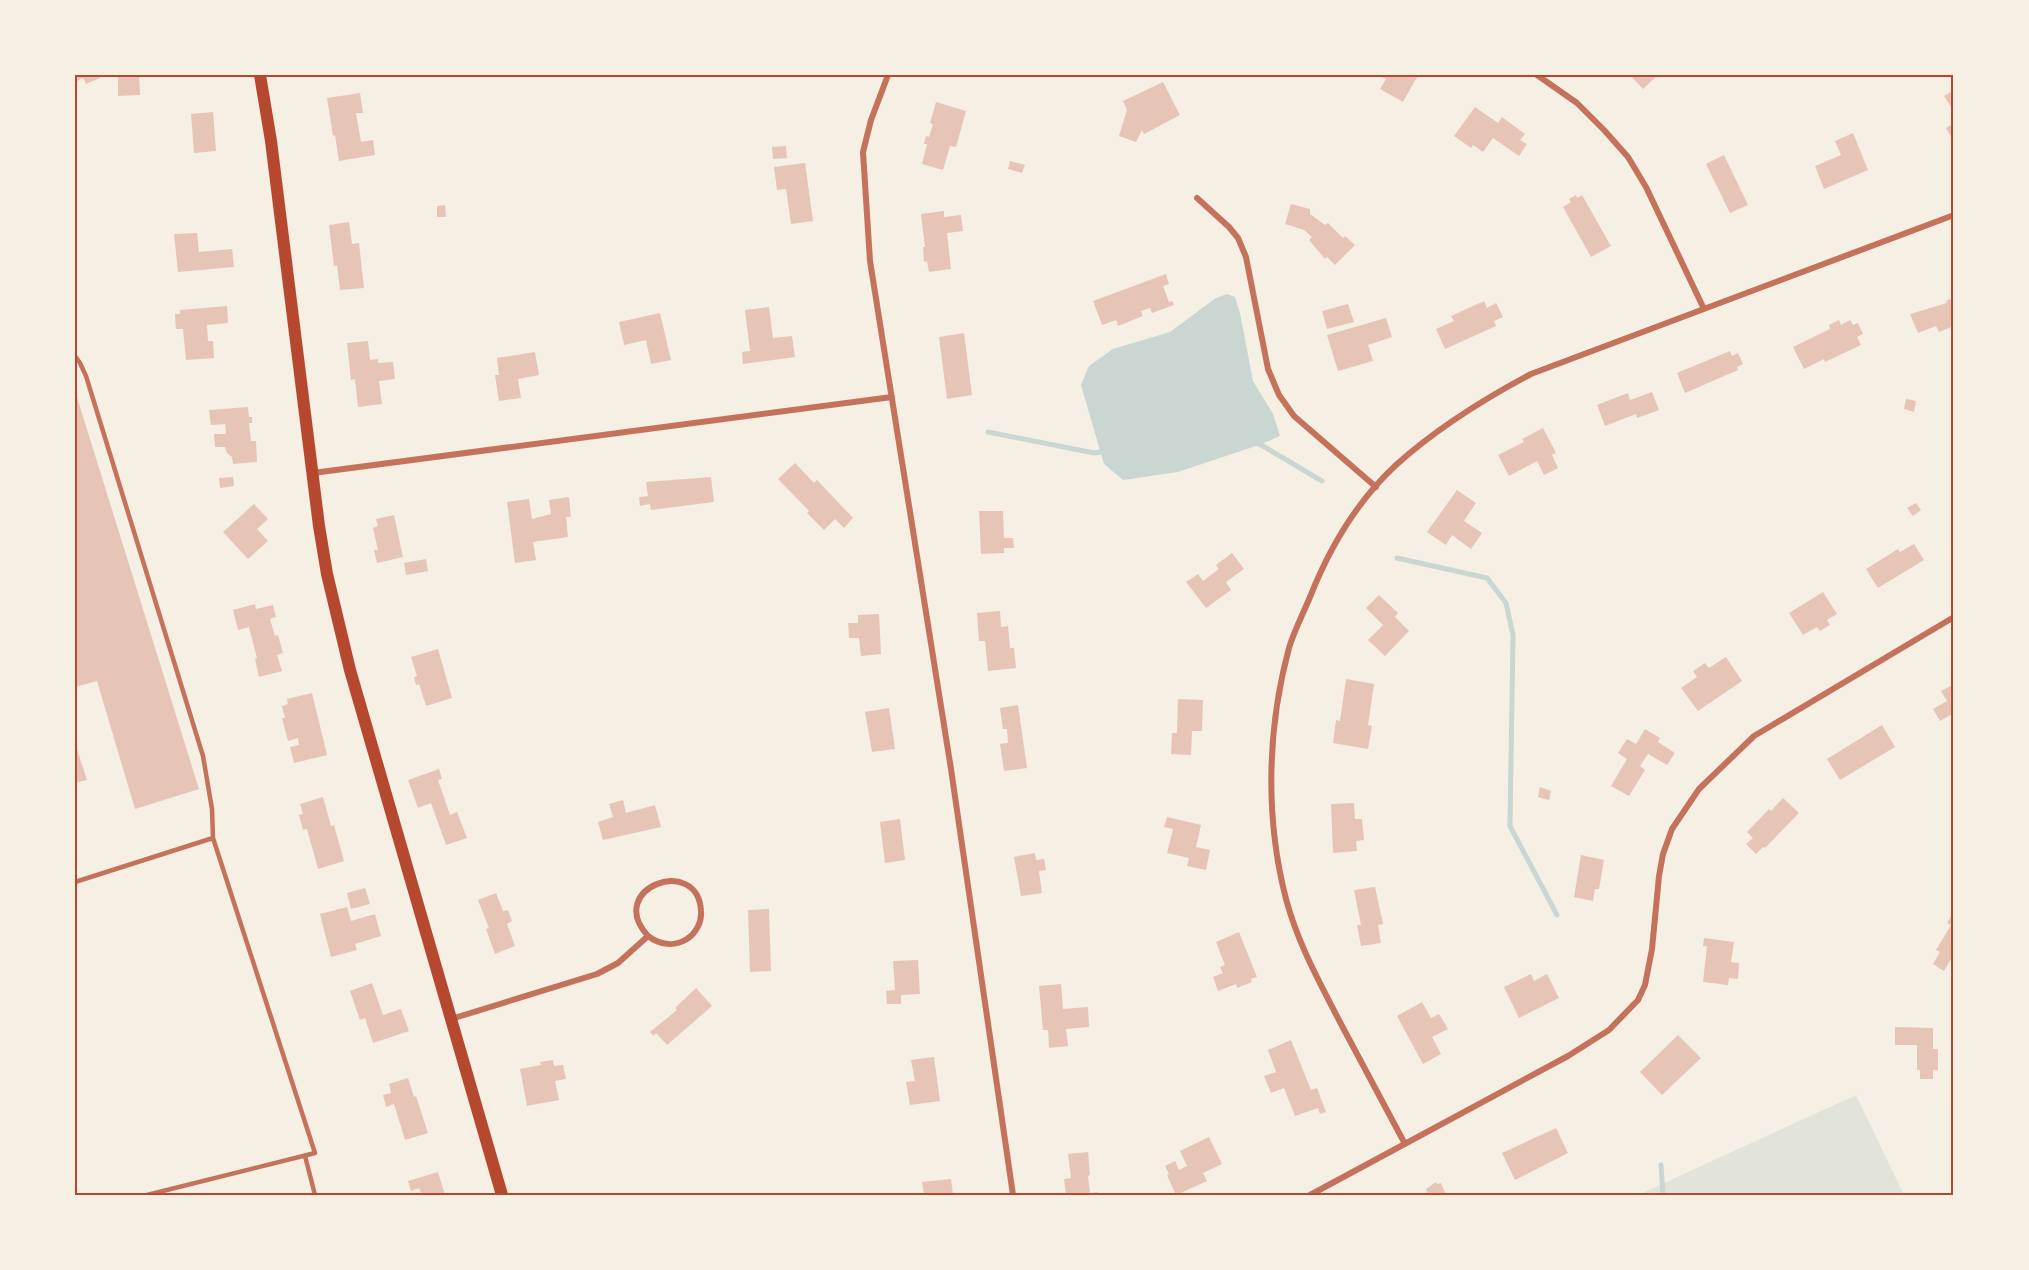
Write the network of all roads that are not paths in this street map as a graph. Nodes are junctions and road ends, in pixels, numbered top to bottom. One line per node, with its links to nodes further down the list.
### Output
1 (260, 75): 9 (main road)
2 (888, 75): 8 (street)
3 (1537, 75): 6 (street)
4 (1197, 198): 10 (street)
5 (1954, 215): 6 (street)
6 (1704, 309): 10 (street)
7 (75, 356): 12 (lane)
8 (892, 398): 9 (street); 21 (street)
9 (312, 474): 15 (main road)
10 (1376, 487): 16 (street)
11 (1954, 617): 16 (street)
12 (213, 838): 13 (lane); 17 (lane)
13 (75, 882)
14 (648, 936): 14 (street); 15 (street)
15 (451, 1019): 20 (main road)
16 (1405, 1144): 22 (street)
17 (305, 1156): 18 (lane); 19 (lane)
18 (147, 1195)
19 (315, 1195)
20 (502, 1195)
21 (1013, 1195)
22 (1310, 1195)

